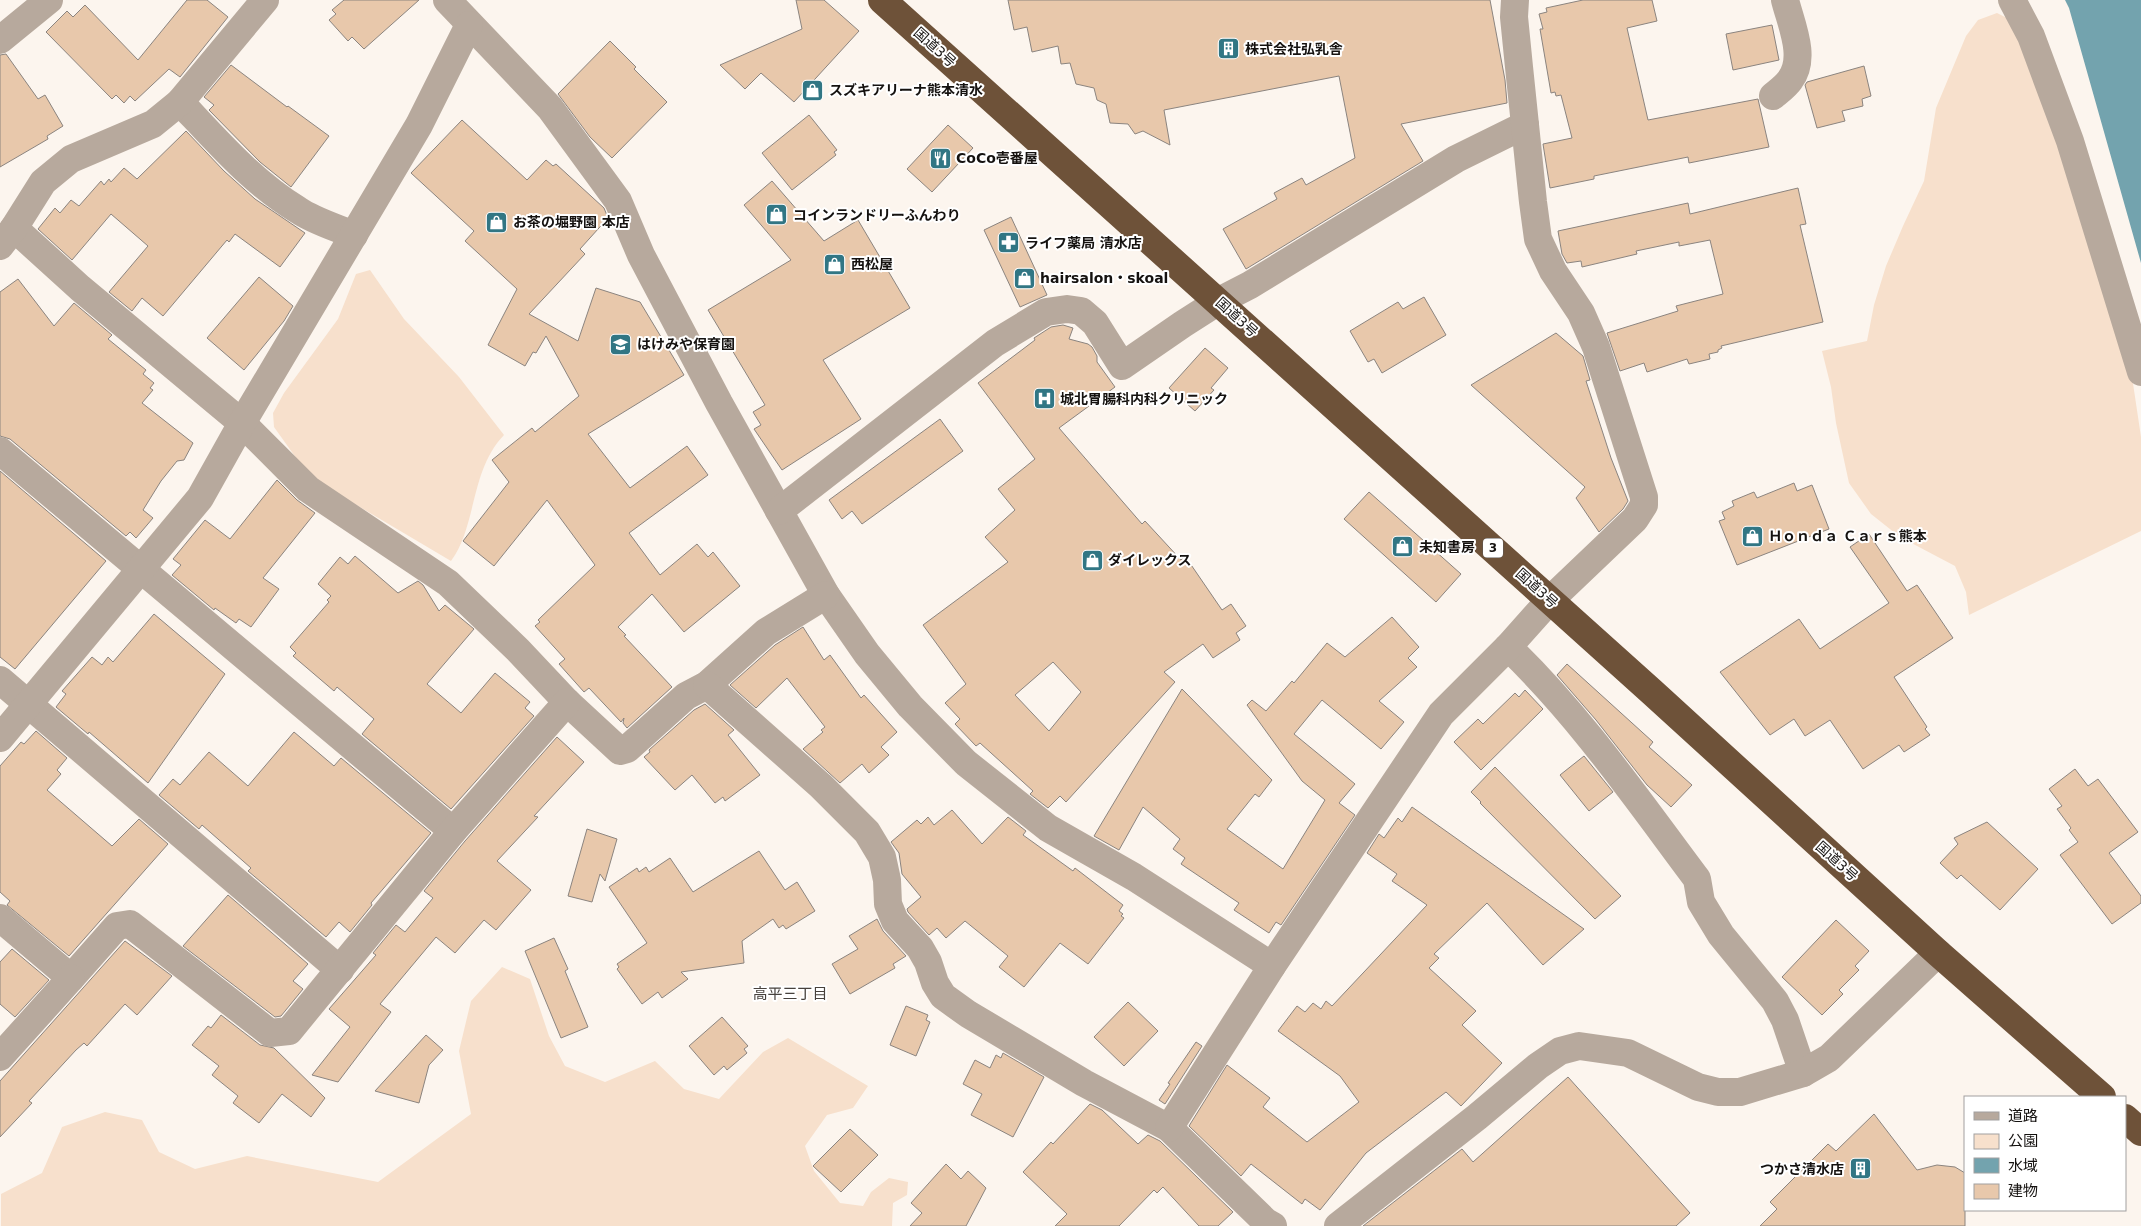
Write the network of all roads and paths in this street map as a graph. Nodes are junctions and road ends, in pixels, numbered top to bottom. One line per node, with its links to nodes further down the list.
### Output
1 (49, 0): 9 (street)
2 (265, 0): 11 (street)
3 (447, 0): 8 (street)
4 (882, 0): 15 (highway, 国道3号 / 3)
5 (1515, 0): 12 (street)
6 (1784, 0): 10 (street)
7 (2012, 0): 16 (street)
8 (469, 25): 13 (street); 19 (street)
9 (0, 40)
10 (1773, 96)
11 (180, 102): 13 (street); 14 (street)
12 (1525, 125): 15 (street); 22 (street)
13 (354, 235): 17 (street)
14 (7, 237): 17 (street)
15 (1219, 301): 19 (street); 22 (highway, 国道3号 / 3)
16 (2141, 372)
17 (242, 423): 20 (street); 26 (street)
18 (0, 451): 20 (street)
19 (779, 510): 21 (street)
20 (142, 570): 27 (street); 29 (street)
21 (826, 594): 25 (street); 32 (street)
22 (1550, 600): 23 (street); 31 (highway, 国道3号 / 3)
23 (1508, 646): 32 (street); 36 (street)
24 (0, 680): 27 (street)
25 (707, 685): 26 (street); 39 (street)
26 (567, 702): 29 (street)
27 (29, 704): 28 (street); 33 (street)
28 (0, 738)
29 (453, 831): 33 (street)
30 (0, 918): 34 (street)
31 (1938, 953): 36 (street); 37 (highway, 国道3号 / 3)
32 (1272, 966): 39 (street)
33 (340, 970): 34 (street)
34 (71, 978): 35 (street)
35 (0, 1058)
36 (1803, 1073): 42 (street)
37 (2101, 1096)
38 (2126, 1119): 40 (highway)
39 (1169, 1128): 41 (street)
40 (2141, 1132)
41 (1267, 1225)
42 (1338, 1226)

